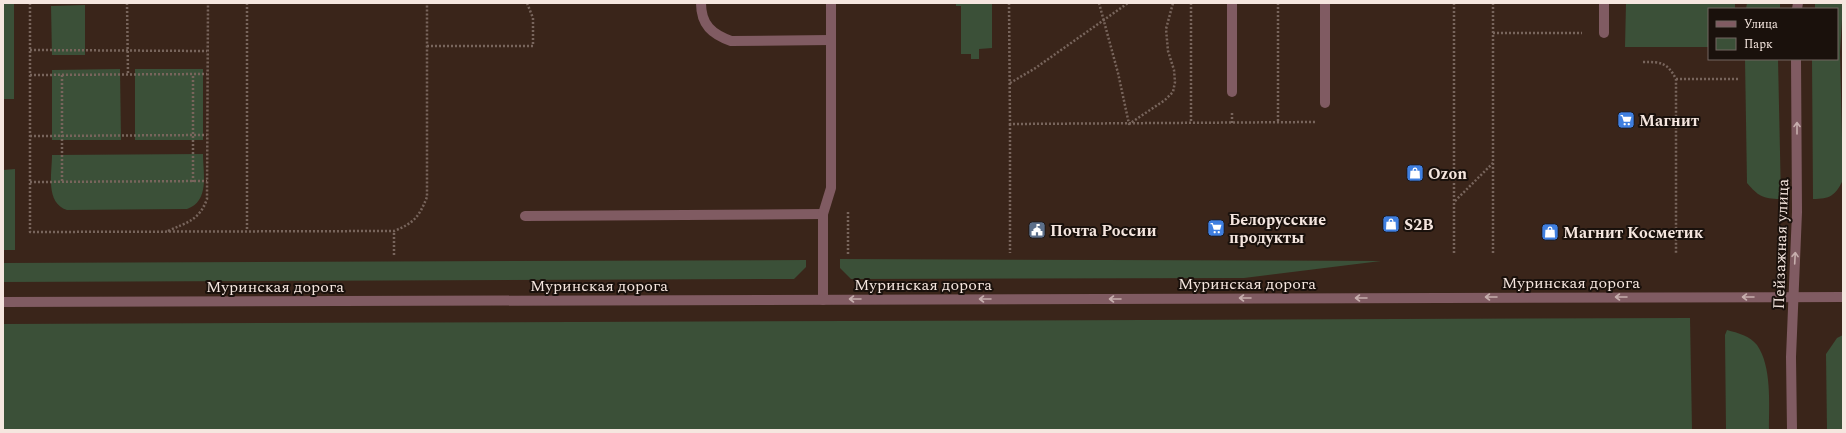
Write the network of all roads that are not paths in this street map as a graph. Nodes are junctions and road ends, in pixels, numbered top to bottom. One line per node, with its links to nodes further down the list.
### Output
1 (701, 3): 7 (street)
2 (831, 3): 7 (street)
3 (1232, 3): 9 (street)
4 (1325, 3): 10 (street)
5 (1604, 3): 6 (street)
6 (1604, 33)
7 (831, 40): 11 (street)
8 (1796, 60): 13 (street, Пейзажная улица, one-way to 8)
9 (1232, 92)
10 (1325, 103)
11 (823, 214): 12 (street); 15 (street)
12 (525, 216)
13 (1793, 297): 14 (street, Муринская дорога); 15 (street, Муринская дорога, one-way to 15); 17 (street, Пейзажная улица)
14 (1843, 297)
15 (823, 300): 16 (street, Муринская дорога)
16 (3, 302)
17 (1792, 430)

